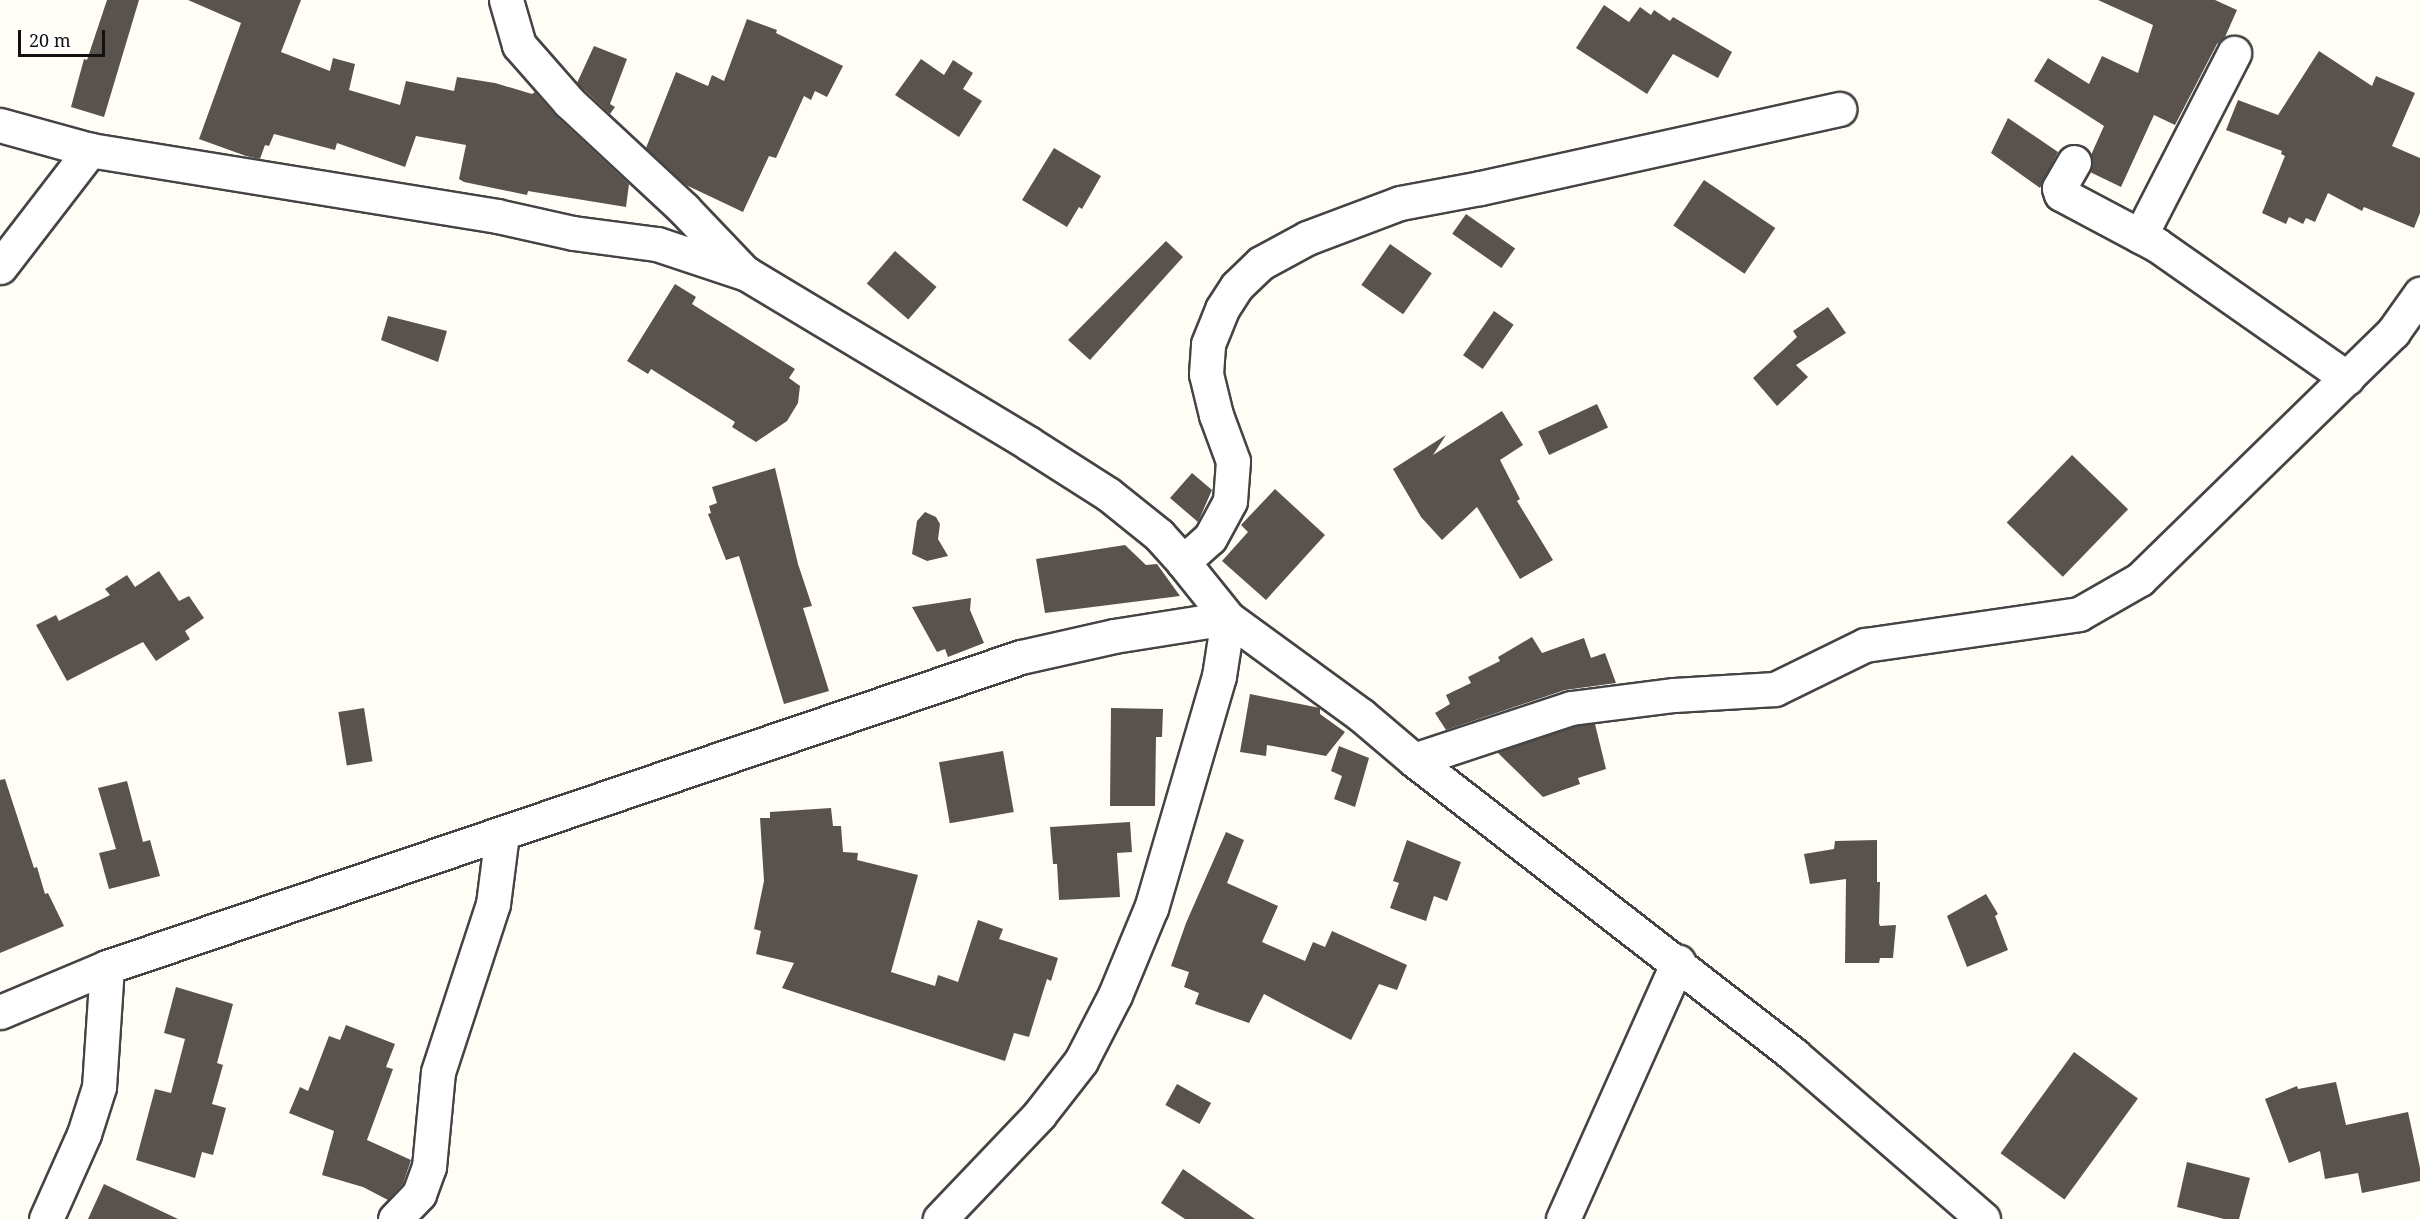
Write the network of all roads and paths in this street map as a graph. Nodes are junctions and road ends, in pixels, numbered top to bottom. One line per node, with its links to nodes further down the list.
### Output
1 (506, 0): 9 (street)
2 (2234, 53): 7 (street)
3 (1839, 109): 12 (street)
4 (0, 125): 5 (street)
5 (90, 150): 8 (street); 9 (street)
6 (2074, 162): 7 (street)
7 (2140, 236): 11 (street)
8 (0, 267)
9 (747, 274): 12 (street)
10 (2420, 294): 11 (street)
11 (2347, 378): 14 (street)
12 (1183, 562): 13 (street)
13 (1228, 618): 14 (street); 15 (street); 21 (street)
14 (1414, 760): 16 (street)
15 (502, 834): 17 (street); 20 (street)
16 (1678, 962): 22 (street); 23 (street)
17 (107, 967): 18 (street); 19 (street)
18 (1, 1010)
19 (46, 1219)
20 (395, 1219)
21 (940, 1219)
22 (1563, 1219)
23 (1983, 1219)

